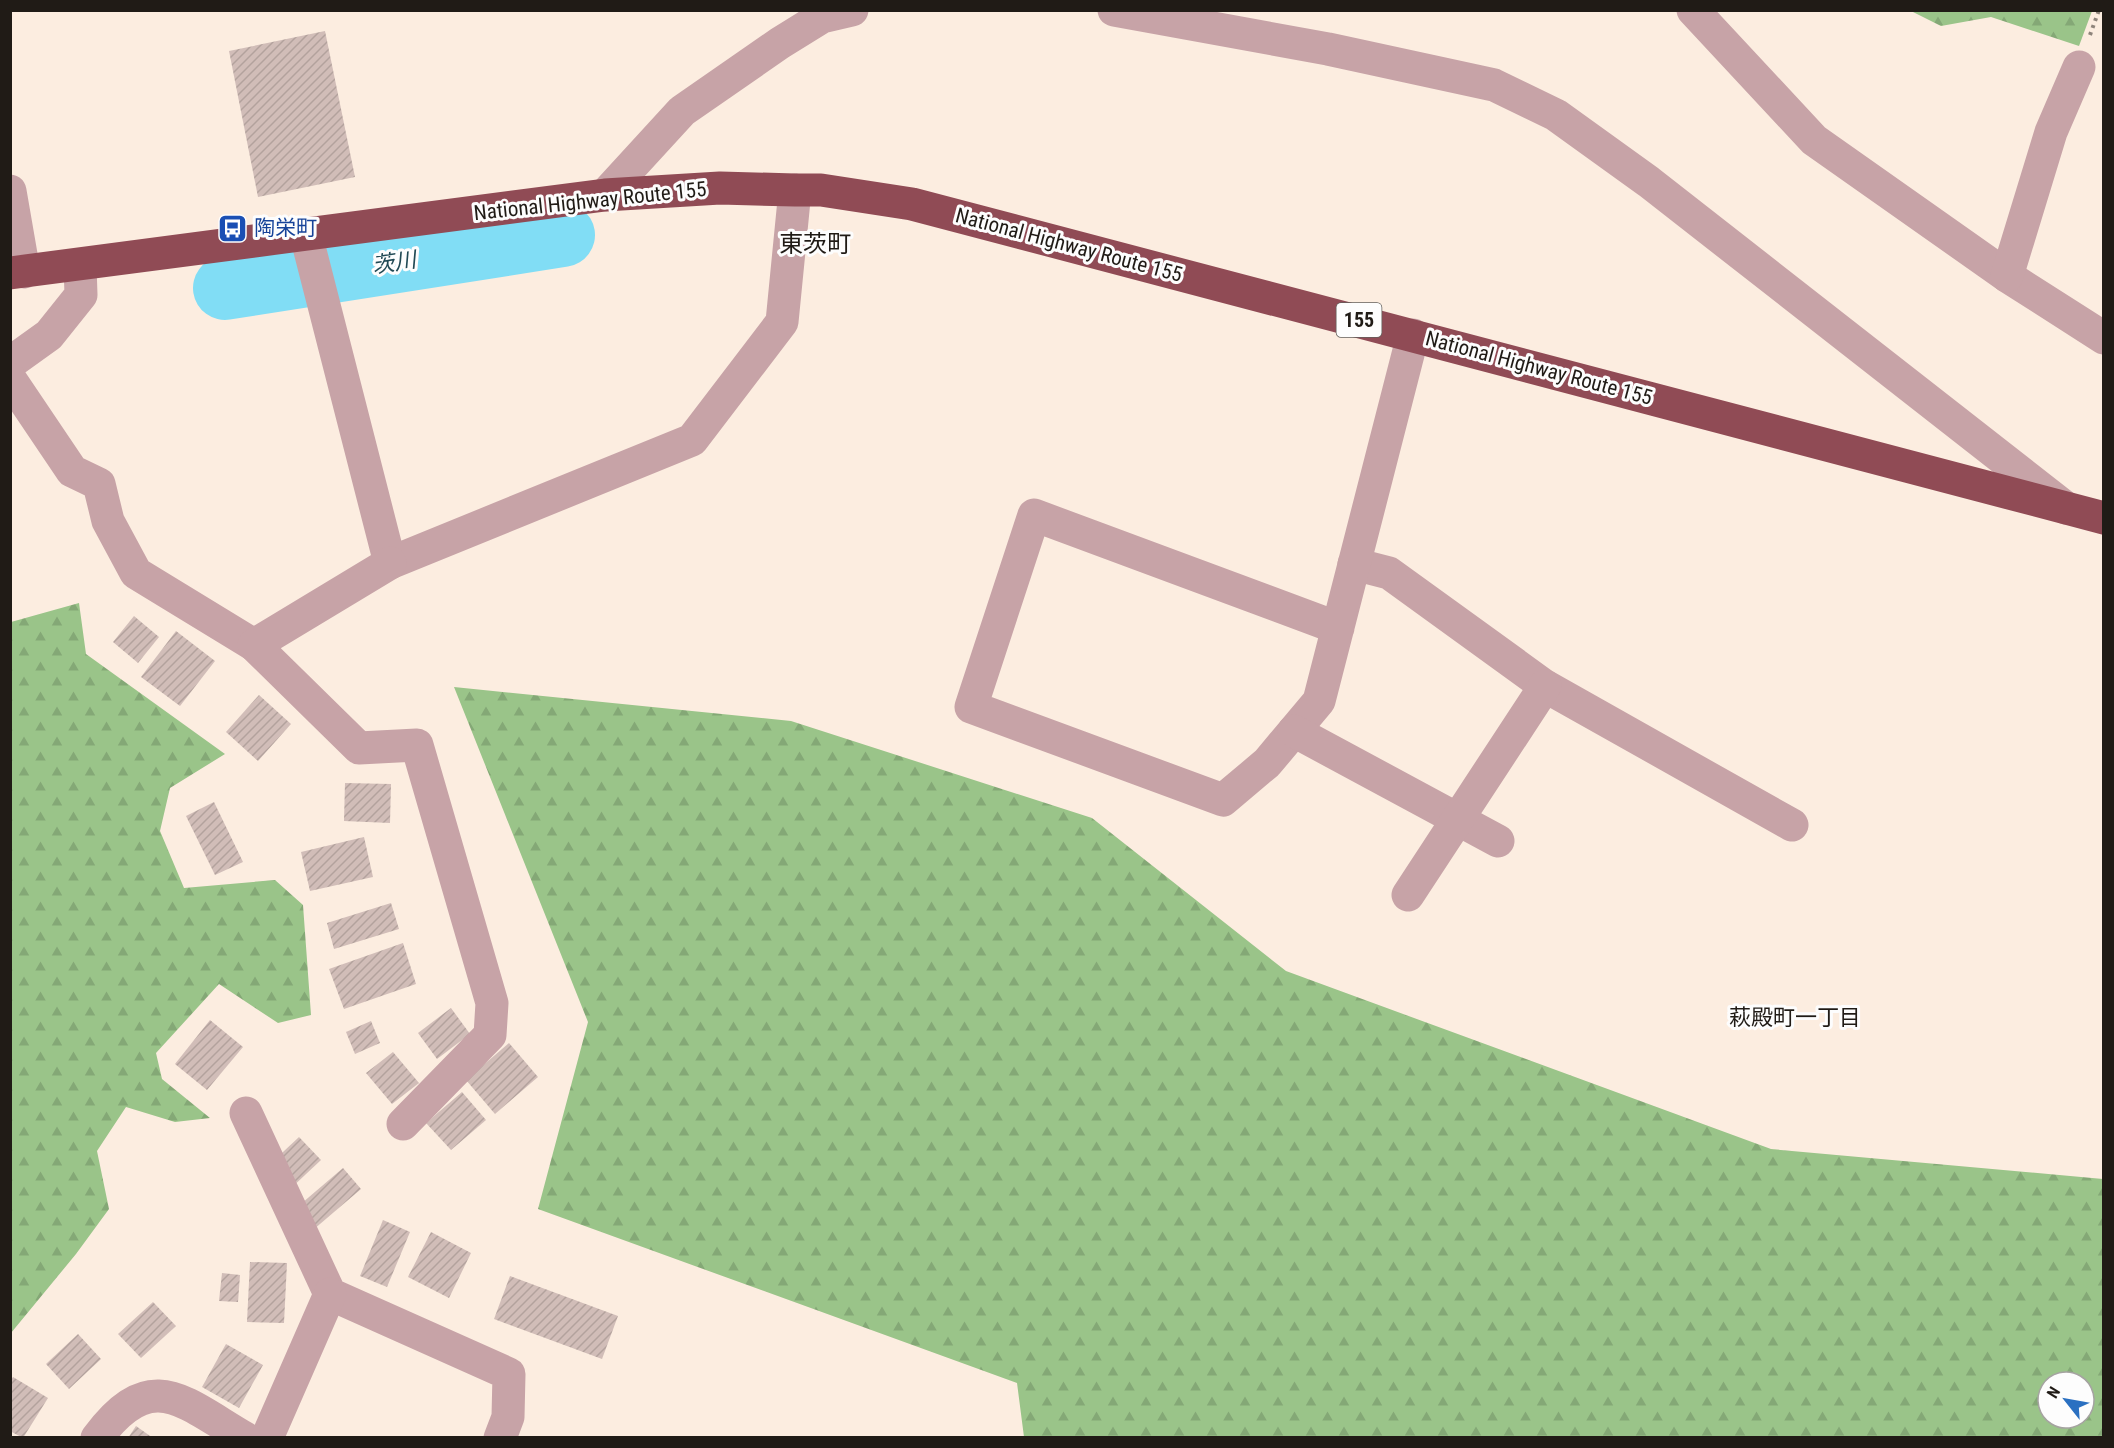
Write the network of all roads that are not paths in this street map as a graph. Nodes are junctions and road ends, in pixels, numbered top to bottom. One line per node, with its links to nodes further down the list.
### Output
1 (1114, 10): 16 (street)
2 (1693, 10): 11 (street)
3 (830, 13): 7 (street)
4 (2079, 67): 11 (street)
5 (795, 190): 7 (highway, National Highway Route 155 / 155); 12 (highway, National Highway Route 155 / 155); 18 (street)
6 (10, 191): 10 (street)
7 (604, 195): 8 (highway, National Highway Route 155 / 155)
8 (306, 235): 9 (highway, National Highway Route 155 / 155); 18 (street)
9 (80, 266): 10 (highway, National Highway Route 155 / 155); 14 (street)
10 (17, 272)
11 (2007, 276): 13 (street)
12 (1413, 335): 16 (highway, National Highway Route 155 / 155); 19 (street)
13 (2103, 338)
14 (10, 363)
15 (10, 380): 21 (street)
16 (2066, 508): 17 (highway, National Highway Route 155 / 155)
17 (2103, 518)
18 (390, 563): 21 (street)
19 (1354, 564): 20 (street); 22 (street)
20 (1338, 628): 23 (street); 23 (street)
21 (254, 645): 29 (street)
22 (1545, 686): 24 (street); 25 (street)
23 (1294, 731): 24 (street)
24 (1458, 819): 26 (street); 27 (street)
25 (1792, 825)
26 (1498, 841)
27 (1408, 895)
28 (246, 1113): 30 (street)
29 (403, 1124)
30 (330, 1294): 33 (street); 34 (street)
31 (97, 1437): 32 (street)
32 (245, 1437)
33 (267, 1437)
34 (500, 1437)

